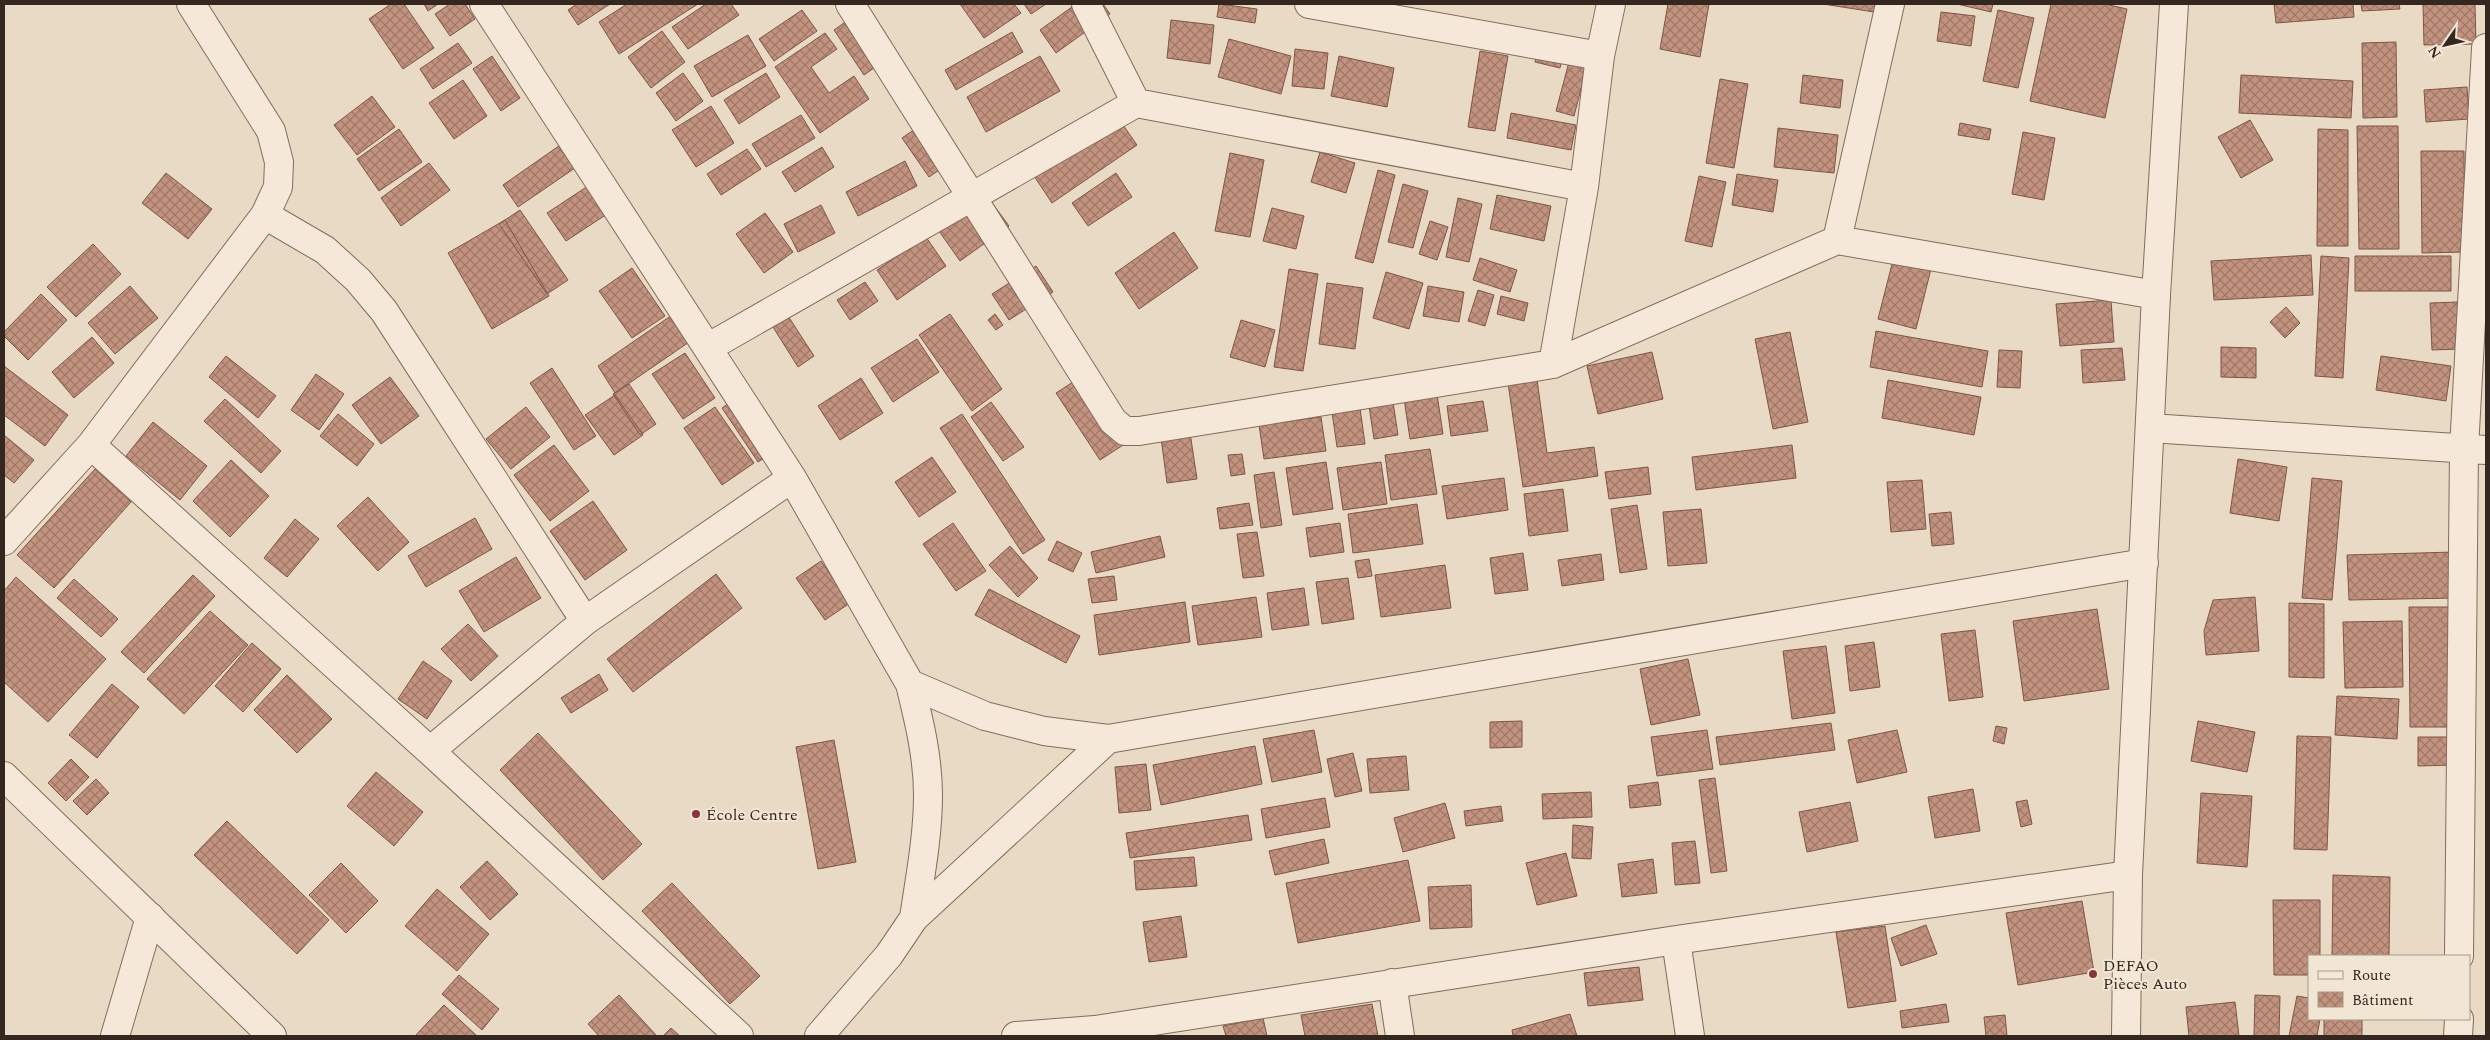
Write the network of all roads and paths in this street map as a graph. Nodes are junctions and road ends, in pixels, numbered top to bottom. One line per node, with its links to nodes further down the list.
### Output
1 (190, 4): 14 (street)
2 (484, 4): 17 (street)
3 (850, 4): 13 (street)
4 (1086, 4): 11 (street)
5 (1309, 4): 10 (street)
6 (1611, 4): 10 (street)
7 (1890, 4): 15 (street)
8 (2174, 4): 16 (street)
9 (2486, 48): 21 (street)
10 (1600, 56): 12 (street)
11 (1136, 103): 12 (street); 13 (street)
12 (1584, 187): 18 (street)
13 (972, 198): 17 (street); 18 (street)
14 (265, 215): 20 (street); 25 (street)
15 (1837, 240): 16 (street); 18 (street)
16 (2156, 295): 19 (street)
17 (709, 346): 22 (street)
18 (1553, 364)
19 (2150, 428): 21 (street); 24 (street)
20 (91, 444): 23 (street); 28 (street)
21 (2475, 449): 34 (street)
22 (792, 478): 25 (street); 26 (street)
23 (4, 541)
24 (2144, 563): 27 (street); 30 (street)
25 (585, 621): 28 (street)
26 (910, 684): 27 (street); 32 (street)
27 (1108, 738): 32 (street)
28 (430, 751): 40 (street)
29 (4, 776): 31 (street)
30 (2128, 875): 33 (street); 45 (street)
31 (150, 917): 38 (street); 39 (street)
32 (914, 918): 41 (street)
33 (1676, 940): 35 (street); 44 (street)
34 (2459, 955)
35 (1392, 983): 37 (street); 43 (street)
36 (2459, 1020): 46 (street)
37 (1096, 1033): 42 (street)
38 (115, 1036)
39 (272, 1036)
40 (739, 1036)
41 (819, 1036)
42 (1016, 1036)
43 (1400, 1036)
44 (1690, 1036)
45 (2126, 1036)
46 (2458, 1036)

